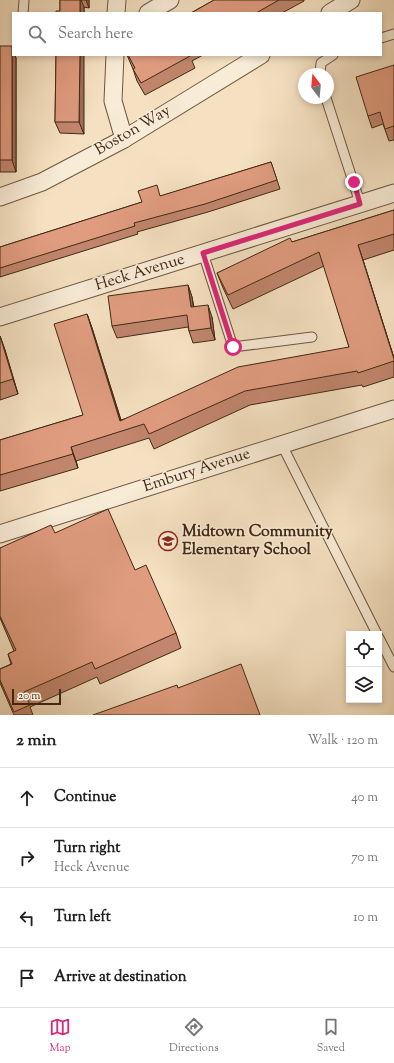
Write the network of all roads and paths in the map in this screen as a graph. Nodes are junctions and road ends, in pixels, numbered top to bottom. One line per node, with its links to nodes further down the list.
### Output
1 (24, 0): 5 (lane)
2 (117, 0): 6 (street)
3 (170, 0): 7 (street)
4 (351, 0): 8 (street)
5 (24, 12)
6 (116, 12)
7 (150, 12)
8 (332, 12)
9 (394, 34): 10 (lane)
10 (382, 38)
11 (115, 56): 16 (street)
12 (259, 56): 16 (street, Boston Way)
13 (332, 56): 14 (lane)
14 (321, 68)
15 (328, 104): 19 (lane)
16 (124, 139): 18 (street, Boston Way)
17 (394, 193): 19 (street, Heck Avenue)
18 (0, 197)
19 (360, 204): 20 (street, Heck Avenue)
20 (203, 253): 21 (street, Heck Avenue); 22 (lane)
21 (0, 317)
22 (312, 337)
23 (394, 409): 24 (street, Embury Avenue)
24 (282, 445): 25 (street, Embury Avenue); 26 (lane)
25 (0, 534)
26 (375, 631)
27 (382, 644): 28 (lane)
28 (394, 667)

